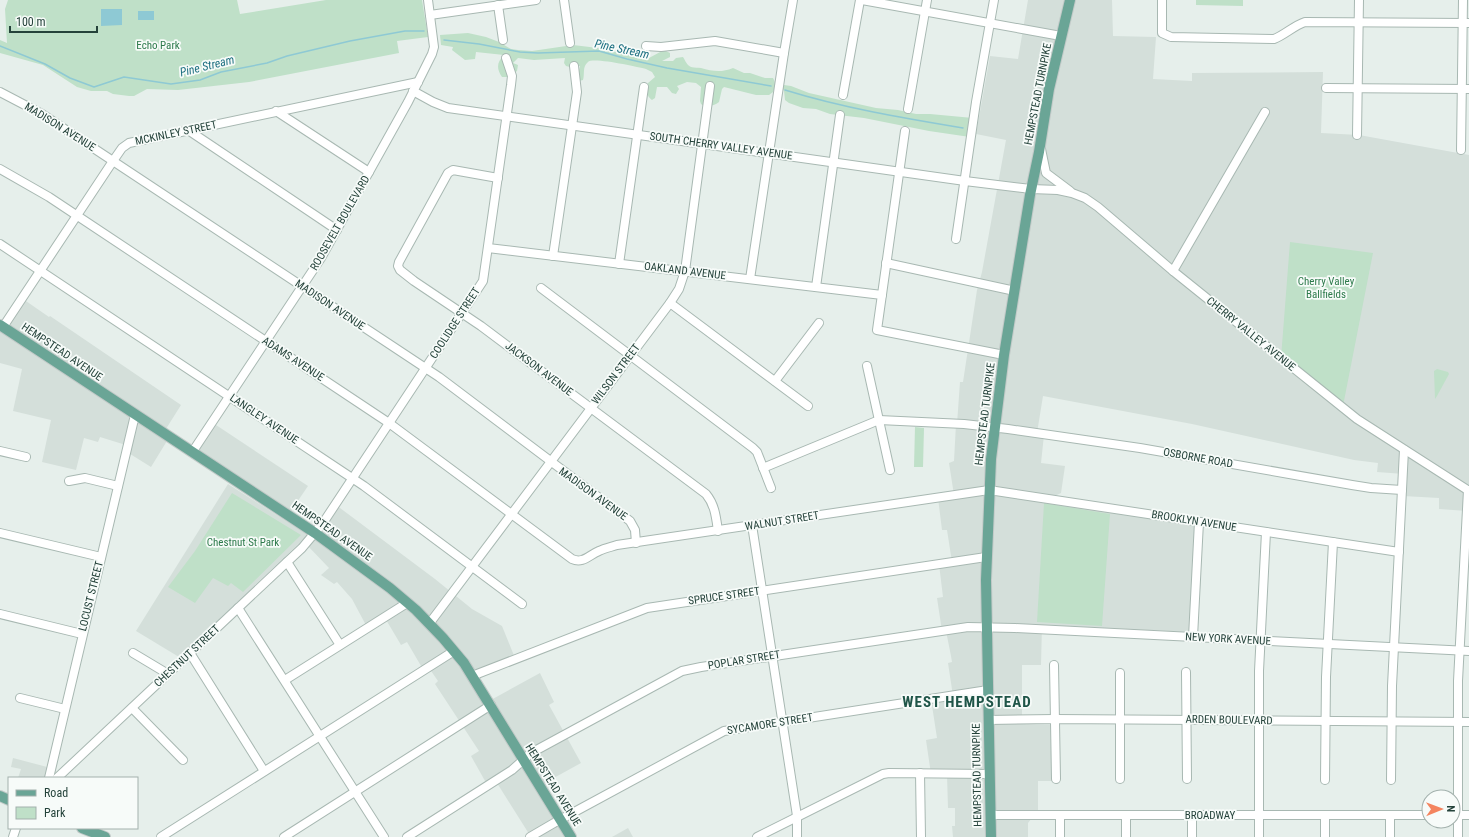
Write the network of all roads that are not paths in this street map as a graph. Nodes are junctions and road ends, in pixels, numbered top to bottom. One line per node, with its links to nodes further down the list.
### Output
1 (428, 0): 15 (street, ROOSEVELT BOULEVARD)
2 (536, 0): 13 (street)
3 (564, 0): 21 (street)
4 (793, 0): 23 (street)
5 (861, 0): 14 (street); 34 (street)
6 (927, 0): 14 (street)
7 (994, 0): 17 (street)
8 (1070, 0): 19 (main road, HEMPSTEAD TURNPIKE)
9 (1157, 0): 10 (street)
10 (1162, 0): 16 (street)
11 (1359, 0): 16 (street)
12 (1463, 0): 18 (street)
13 (498, 5): 15 (street); 20 (street)
14 (925, 11): 17 (street); 35 (street)
15 (430, 15): 26 (street, ROOSEVELT BOULEVARD)
16 (1359, 22): 18 (street); 30 (street)
17 (990, 23): 19 (street); 55 (street)
18 (1466, 23): 31 (street)
19 (1061, 36): 45 (main road, HEMPSTEAD TURNPIKE)
20 (503, 40)
21 (570, 43)
22 (646, 46): 23 (street)
23 (784, 53): 48 (street)
24 (506, 58): 39 (street, COOLIDGE STREET)
25 (574, 66): 40 (street)
26 (418, 82): 32 (street, ROOSEVELT BOULEVARD); 36 (street, MCKINLEY STREET)
27 (710, 86): 46 (street, WILSON STREET)
28 (644, 87): 43 (street)
29 (1326, 88): 30 (street)
30 (1358, 88): 31 (street); 44 (street)
31 (1466, 89): 47 (street)
32 (413, 91): 39 (street, SOUTH CHERRY VALLEY AVENUE); 52 (street, ROOSEVELT BOULEVARD)
33 (0, 92): 49 (street, MADISON AVENUE)
34 (843, 95)
35 (908, 109)
36 (276, 111): 41 (street, MCKINLEY STREET); 52 (street)
37 (1265, 112): 66 (street)
38 (840, 115): 50 (street)
39 (507, 116): 40 (street, SOUTH CHERRY VALLEY AVENUE); 54 (street, COOLIDGE STREET)
40 (572, 125): 43 (street, SOUTH CHERRY VALLEY AVENUE); 63 (street)
41 (188, 130): 49 (street, MCKINLEY STREET); 59 (street)
42 (905, 131): 53 (street)
43 (638, 134): 46 (street, SOUTH CHERRY VALLEY AVENUE); 65 (street)
44 (1357, 135)
45 (1040, 143): 56 (main road, HEMPSTEAD TURNPIKE); 57 (street)
46 (703, 144): 48 (street, SOUTH CHERRY VALLEY AVENUE); 68 (street, WILSON STREET)
47 (1461, 150)
48 (768, 153): 50 (street, SOUTH CHERRY VALLEY AVENUE); 69 (street)
49 (113, 161): 58 (street, MCKINLEY STREET); 70 (street, MADISON AVENUE)
50 (834, 163): 53 (street, SOUTH CHERRY VALLEY AVENUE); 71 (street)
51 (0, 169): 58 (street, ADAMS AVENUE)
52 (369, 172): 59 (street, ROOSEVELT BOULEVARD)
53 (899, 172): 55 (street, SOUTH CHERRY VALLEY AVENUE); 64 (street)
54 (498, 178): 62 (street, COOLIDGE STREET); 76 (street, JACKSON AVENUE)
55 (965, 181): 56 (street, SOUTH CHERRY VALLEY AVENUE); 60 (street)
56 (1032, 189): 57 (street, CHERRY VALLEY AVENUE); 73 (main road, HEMPSTEAD TURNPIKE)
57 (1072, 193): 66 (street, CHERRY VALLEY AVENUE)
58 (76, 216): 67 (street, MCKINLEY STREET); 79 (street, ADAMS AVENUE)
59 (337, 230): 70 (street, ROOSEVELT BOULEVARD)
60 (956, 240)
61 (0, 244): 67 (street, LANGLEY AVENUE)
62 (488, 248): 63 (street, OAKLAND AVENUE); 76 (street, COOLIDGE STREET)
63 (553, 256): 65 (street, OAKLAND AVENUE)
64 (886, 263): 73 (street); 74 (street)
65 (619, 264): 68 (street, OAKLAND AVENUE)
66 (1173, 270): 92 (street, CHERRY VALLEY AVENUE)
67 (40, 271): 78 (street, MCKINLEY STREET); 85 (street, LANGLEY AVENUE)
68 (685, 271): 69 (street, OAKLAND AVENUE); 75 (street, WILSON STREET)
69 (750, 279): 71 (street, OAKLAND AVENUE)
70 (302, 286): 79 (street, ROOSEVELT BOULEVARD); 83 (street, MADISON AVENUE)
71 (816, 287): 74 (street, OAKLAND AVENUE)
72 (541, 288): 80 (street)
73 (1015, 291): 81 (main road, HEMPSTEAD TURNPIKE)
74 (882, 295): 81 (street)
75 (670, 303): 80 (street, WILSON STREET); 84 (street)
76 (462, 313): 83 (street, COOLIDGE STREET); 87 (street, JACKSON AVENUE)
77 (819, 323): 84 (street)
78 (1, 326): 88 (main road, HEMPSTEAD AVENUE)
79 (266, 341): 85 (street, ROOSEVELT BOULEVARD); 90 (street, ADAMS AVENUE)
80 (630, 355): 87 (street, WILSON STREET); 97 (street)
81 (1004, 356): 91 (main road, HEMPSTEAD TURNPIKE)
82 (867, 366): 89 (street)
83 (425, 368): 90 (street, COOLIDGE STREET); 96 (street, MADISON AVENUE)
84 (776, 381): 86 (street)
85 (229, 396): 94 (street, ROOSEVELT BOULEVARD); 99 (street, LANGLEY AVENUE)
86 (808, 406)
87 (590, 408): 96 (street, WILSON STREET); 109 (street, JACKSON AVENUE)
88 (135, 415): 94 (main road, HEMPSTEAD AVENUE); 101 (street, LOCUST STREET)
89 (879, 420): 91 (street, OSBORNE ROAD); 97 (street); 98 (street)
90 (389, 423): 99 (street, COOLIDGE STREET); 106 (street, ADAMS AVENUE)
91 (994, 427): 103 (main road, HEMPSTEAD TURNPIKE); 104 (street, OSBORNE ROAD)
92 (1404, 450): 104 (street); 105 (street, CHERRY VALLEY AVENUE)
93 (0, 451): 95 (street)
94 (193, 451): 110 (main road, HEMPSTEAD AVENUE)
95 (26, 457)
96 (551, 461): 106 (street, WILSON STREET); 114 (street, MADISON AVENUE)
97 (763, 468): 102 (street)
98 (890, 470)
99 (352, 478): 110 (street, COOLIDGE STREET); 120 (street, LANGLEY AVENUE)
100 (69, 481): 101 (street)
101 (118, 486): 116 (street, LOCUST STREET)
102 (771, 488)
103 (989, 490): 107 (street, BROOKLYN AVENUE); 108 (street, WALNUT STREET); 117 (main road, HEMPSTEAD TURNPIKE)
104 (1402, 490): 115 (street)
105 (1468, 491): 135 (street)
106 (511, 514): 119 (street, ADAMS AVENUE); 120 (street, WILSON STREET)
107 (1199, 522): 111 (street, BROOKLYN AVENUE); 129 (street)
108 (752, 525): 109 (street, WALNUT STREET); 121 (street)
109 (718, 531): 114 (street, WALNUT STREET)
110 (315, 532): 118 (street, CHESTNUT STREET); 122 (main road, HEMPSTEAD AVENUE)
111 (1266, 532): 113 (street, BROOKLYN AVENUE); 130 (street)
112 (0, 533): 116 (street)
113 (1333, 542): 115 (street, BROOKLYN AVENUE); 131 (street)
114 (636, 543): 119 (street, WALNUT STREET)
115 (1398, 552): 133 (street)
116 (101, 557): 128 (street, LOCUST STREET)
117 (986, 557): 121 (street, SPRUCE STREET); 127 (main road, HEMPSTEAD TURNPIKE)
118 (287, 562): 124 (street, CHESTNUT STREET); 132 (street)
119 (578, 562)
120 (472, 567): 123 (street, LANGLEY AVENUE); 126 (street, WILSON STREET)
121 (762, 591): 139 (street); 144 (street, SPRUCE STREET)
122 (407, 603): 126 (main road, HEMPSTEAD AVENUE); 132 (street)
123 (522, 604)
124 (238, 608): 138 (street, CHESTNUT STREET); 145 (street)
125 (0, 614): 128 (street)
126 (429, 624): 134 (main road, HEMPSTEAD AVENUE)
127 (987, 628): 129 (street, NEW YORK AVENUE); 139 (street, POPLAR STREET); 146 (main road, HEMPSTEAD TURNPIKE)
128 (82, 634): 150 (street, LOCUST STREET)
129 (1193, 637): 130 (street, NEW YORK AVENUE)
130 (1261, 641): 131 (street, NEW YORK AVENUE); 156 (street)
131 (1328, 644): 133 (street, NEW YORK AVENUE); 157 (street)
132 (340, 645): 145 (street)
133 (1394, 647): 135 (street, NEW YORK AVENUE); 158 (street)
134 (454, 651): 144 (main road, HEMPSTEAD AVENUE); 161 (street)
135 (1460, 651): 136 (street, NEW YORK AVENUE); 159 (street)
136 (1469, 651)
137 (133, 653): 143 (street)
138 (190, 653): 143 (street, CHESTNUT STREET); 164 (street)
139 (772, 656): 155 (street); 162 (street, POPLAR STREET)
140 (1054, 665): 151 (street)
141 (1186, 672): 154 (street)
142 (1120, 673): 153 (street)
143 (168, 674): 149 (street, CHESTNUT STREET)
144 (472, 676): 148 (main road, HEMPSTEAD AVENUE)
145 (285, 680): 161 (street)
146 (988, 690): 152 (main road, HEMPSTEAD TURNPIKE); 155 (street, SYCAMORE STREET)
147 (20, 698): 150 (street)
148 (491, 705): 162 (main road, HEMPSTEAD AVENUE); 175 (street)
149 (132, 708): 163 (street); 168 (street, CHESTNUT STREET)
150 (65, 709): 167 (street, LOCUST STREET)
151 (1055, 719): 152 (street, ARDEN BOULEVARD); 153 (street, ARDEN BOULEVARD); 169 (street)
152 (988, 720): 166 (main road, HEMPSTEAD TURNPIKE)
153 (1120, 720): 154 (street, ARDEN BOULEVARD); 170 (street)
154 (1186, 720): 156 (street, ARDEN BOULEVARD); 171 (street)
155 (782, 721): 184 (street); 185 (street, SYCAMORE STREET)
156 (1259, 721): 157 (street, ARDEN BOULEVARD); 180 (street)
157 (1326, 721): 158 (street, ARDEN BOULEVARD); 172 (street)
158 (1392, 722): 159 (street, ARDEN BOULEVARD); 173 (street)
159 (1458, 722): 160 (street, ARDEN BOULEVARD); 174 (street)
160 (1469, 722)
161 (320, 736): 164 (street); 175 (street)
162 (523, 759): 185 (main road, HEMPSTEAD AVENUE); 192 (street, POPLAR STREET)
163 (183, 760)
164 (264, 772): 189 (street)
165 (920, 773): 166 (street); 184 (street); 197 (street)
166 (989, 774): 176 (main road, HEMPSTEAD TURNPIKE)
167 (49, 777)
168 (58, 777)
169 (1056, 779)
170 (1120, 779)
171 (1187, 780)
172 (1325, 780)
173 (1391, 780)
174 (1456, 789)
175 (355, 792): 190 (street); 191 (street)
176 (990, 815): 177 (street, BROADWAY); 198 (main road, HEMPSTEAD TURNPIKE)
177 (1060, 815): 178 (street, BROADWAY); 199 (street)
178 (1126, 815): 179 (street, BROADWAY); 200 (street)
179 (1192, 815): 180 (street, BROADWAY); 201 (street)
180 (1259, 815): 181 (street, BROADWAY); 202 (street)
181 (1325, 815): 182 (street, BROADWAY); 203 (street)
182 (1390, 815): 183 (street, BROADWAY); 204 (street)
183 (1421, 815)
184 (797, 816): 195 (street); 196 (street)
185 (561, 819): 193 (street, SYCAMORE STREET); 194 (main road, HEMPSTEAD AVENUE)
186 (84, 829): 187 (main road)
187 (94, 835): 188 (main road)
188 (105, 837)
189 (162, 837)
190 (284, 837)
191 (384, 837)
192 (407, 837)
193 (530, 837)
194 (572, 837)
195 (757, 837)
196 (797, 837)
197 (921, 837)
198 (991, 837)
199 (1060, 837)
200 (1126, 837)
201 (1192, 837)
202 (1259, 837)
203 (1325, 837)
204 (1390, 837)

